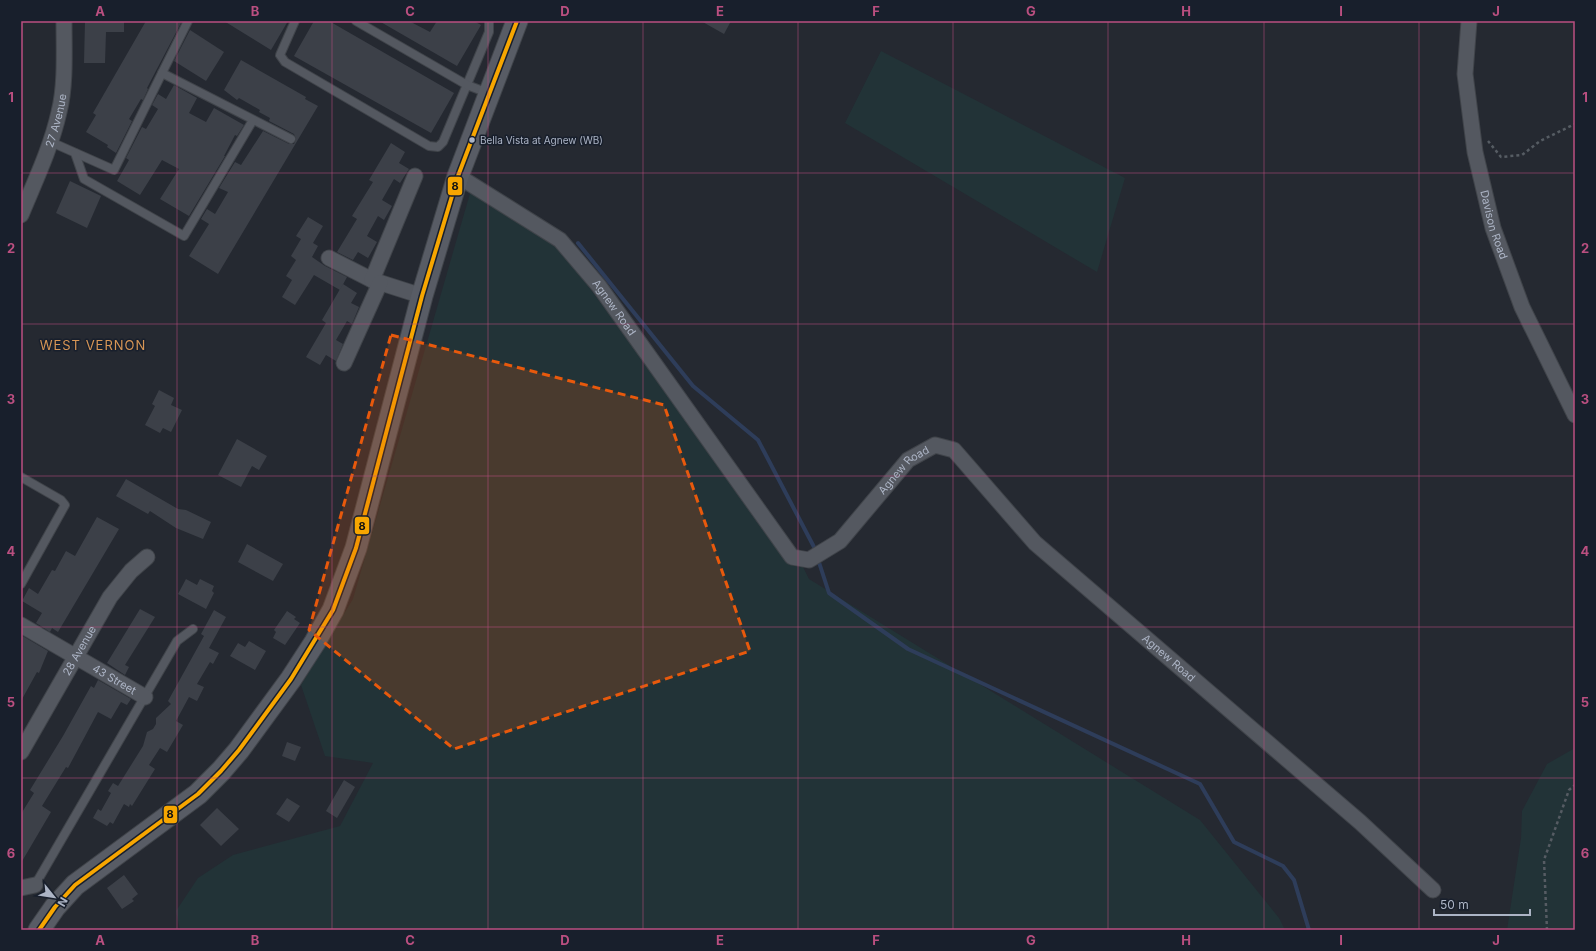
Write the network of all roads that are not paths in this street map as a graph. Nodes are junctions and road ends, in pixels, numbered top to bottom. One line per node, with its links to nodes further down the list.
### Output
1 (64, 21): 13 (street, 27 Avenue)
2 (188, 21): 8 (lane)
3 (295, 21): 9 (lane)
4 (356, 21): 9 (lane)
5 (489, 21): 9 (lane)
6 (517, 21): 10 (street)
7 (1469, 21): 22 (street, Davison Road)
8 (162, 73): 11 (lane); 14 (lane)
9 (466, 85): 10 (lane)
10 (489, 93): 16 (street)
11 (253, 120): 12 (lane); 14 (lane)
12 (291, 139)
13 (51, 142): 14 (lane); 17 (street, 27 Avenue)
14 (75, 153)
15 (415, 176): 19 (street)
16 (458, 176): 20 (street); 32 (street, Agnew Road)
17 (21, 215)
18 (329, 258): 19 (street)
19 (376, 281): 20 (street); 21 (street)
20 (422, 296): 33 (street)
21 (344, 363)
22 (1575, 415)
23 (21, 477): 25 (lane)
24 (147, 557): 28 (street, 28 Avenue)
25 (21, 584)
26 (21, 625): 28 (street, 43 Street)
27 (193, 628): 29 (lane)
28 (76, 657): 29 (street, 43 Street); 30 (street, 28 Avenue)
29 (145, 697): 31 (lane)
30 (21, 752)
31 (28, 886)
32 (1433, 890)
33 (39, 930)

